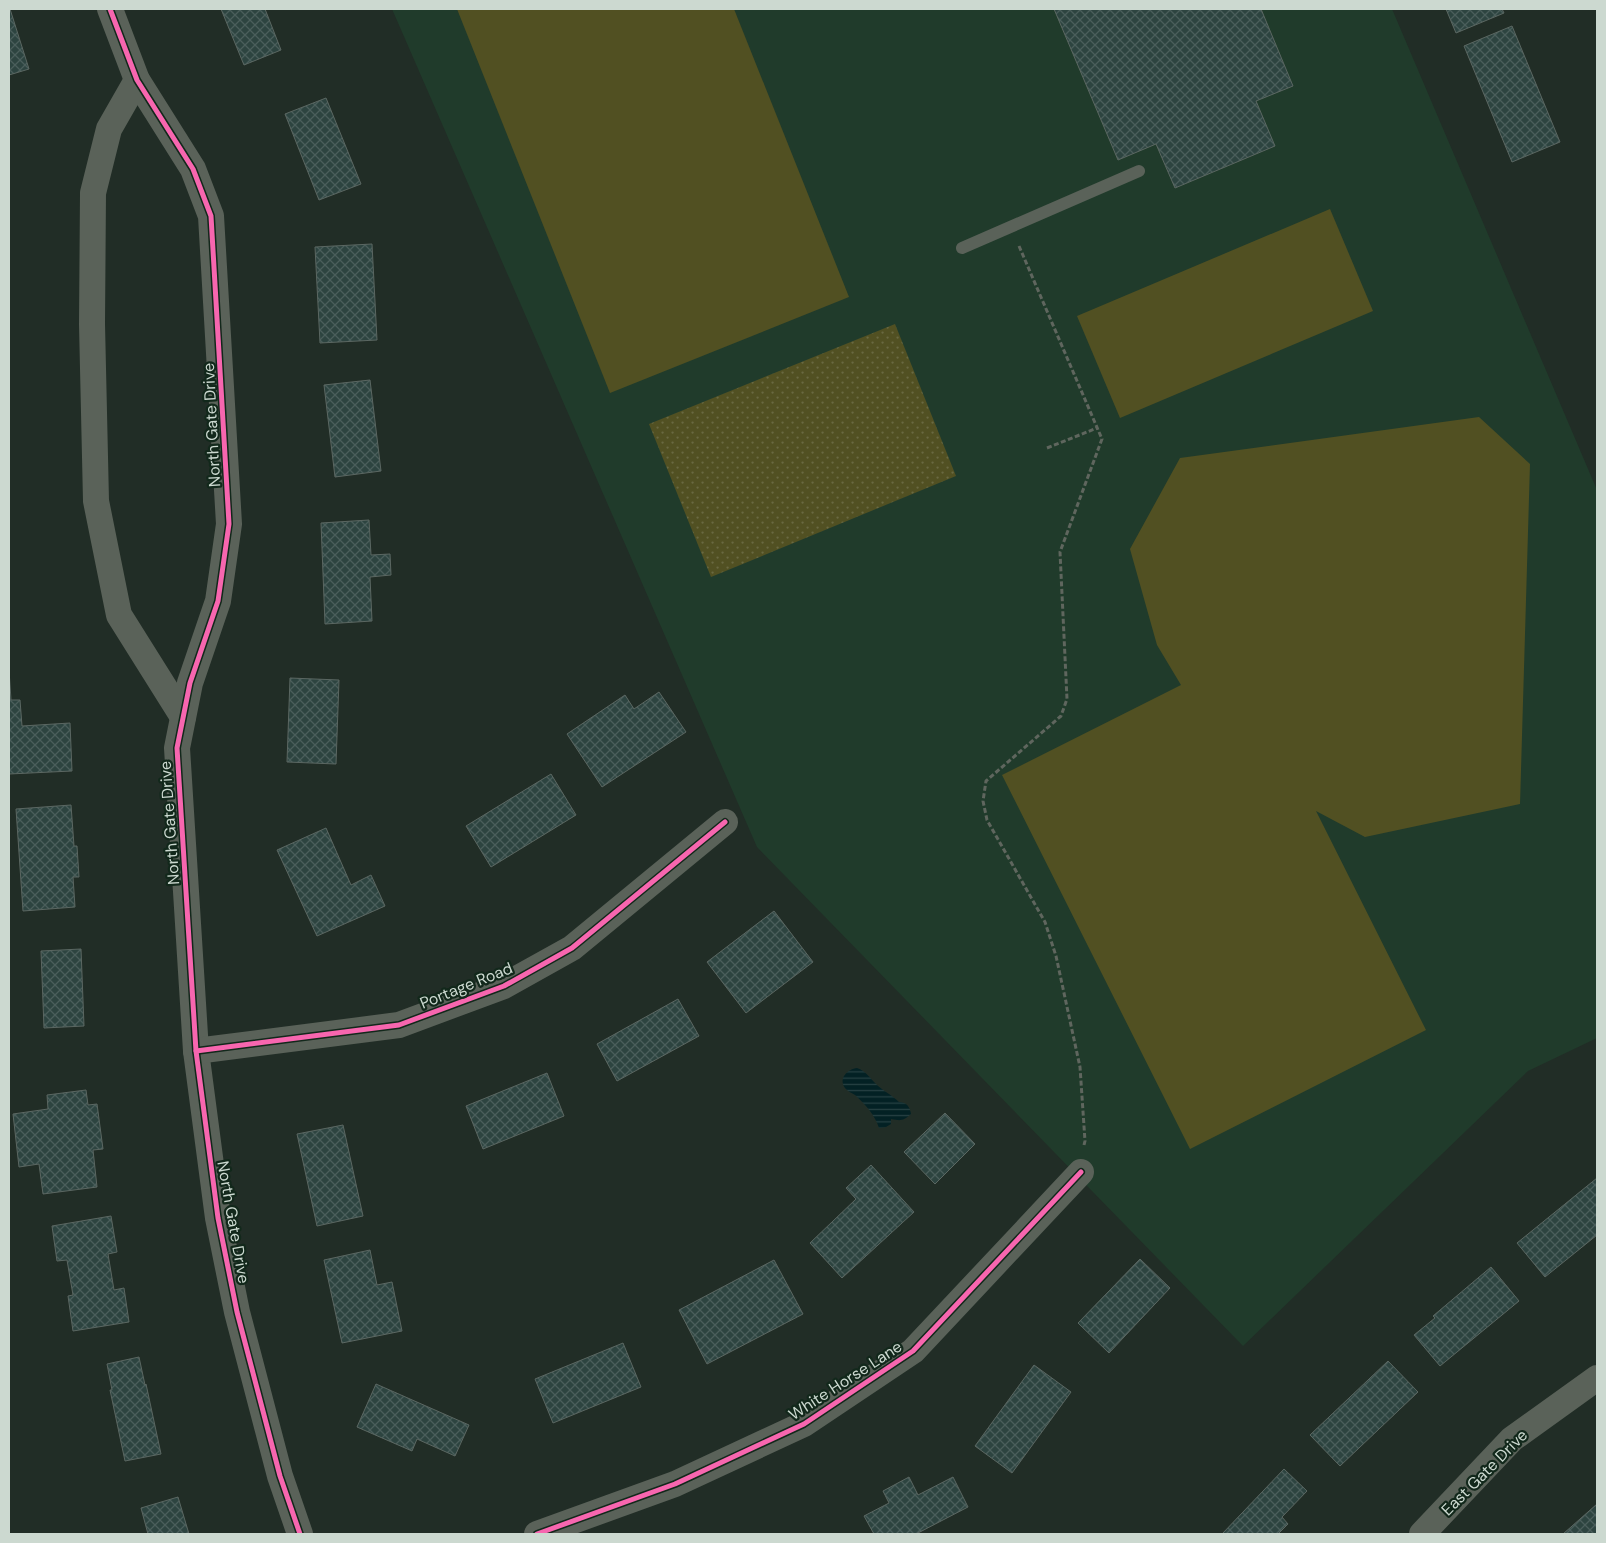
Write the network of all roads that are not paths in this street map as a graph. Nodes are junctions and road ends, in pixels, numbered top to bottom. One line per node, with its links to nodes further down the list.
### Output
1 (110, 9): 2 (street, North Gate Drive)
2 (137, 80): 5 (street, North Gate Drive); 5 (street)
3 (1139, 171): 4 (lane)
4 (962, 248)
5 (183, 717): 7 (street, North Gate Drive)
6 (725, 822): 7 (street, Portage Road)
7 (196, 1051): 10 (street, North Gate Drive)
8 (1081, 1172): 11 (street, White Horse Lane)
9 (1597, 1378): 12 (street, East Gate Drive)
10 (300, 1534)
11 (537, 1534)
12 (1422, 1534)

